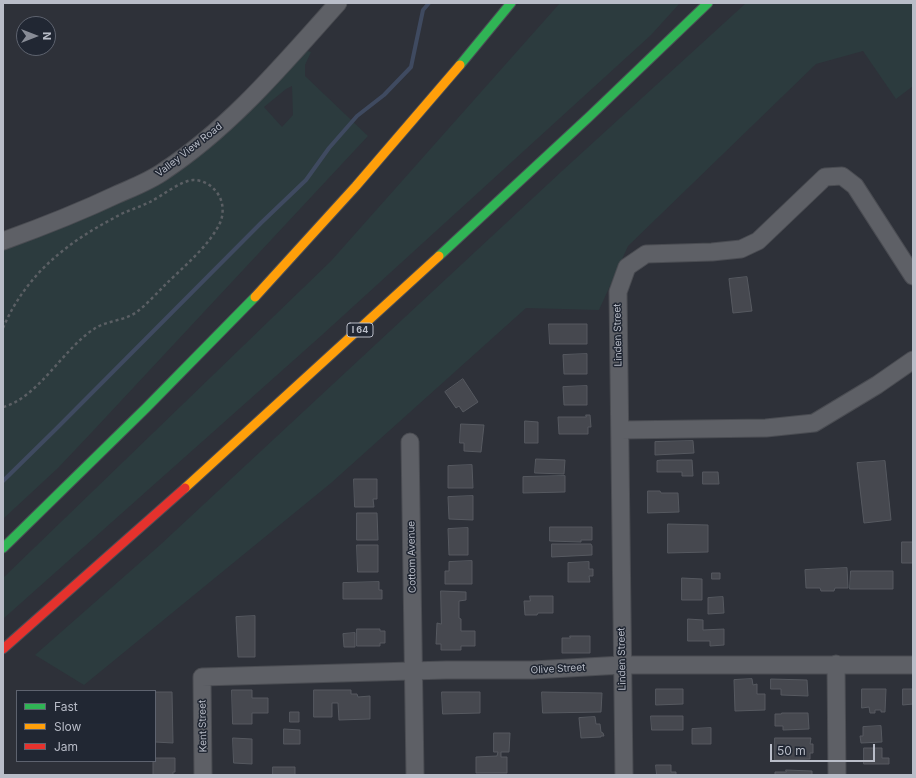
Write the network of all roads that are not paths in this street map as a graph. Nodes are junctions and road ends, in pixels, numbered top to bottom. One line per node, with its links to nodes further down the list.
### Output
1 (338, 3): 4 (street, Valley View Road)
2 (511, 3): 9 (highway)
3 (708, 3): 10 (highway, I 64)
4 (3, 240)
5 (913, 276): 7 (street, Linden Street)
6 (913, 360): 7 (street)
7 (620, 430): 13 (street, Linden Street)
8 (410, 442): 14 (street, Cottom Avenue)
9 (3, 548)
10 (3, 649)
11 (836, 664): 12 (street, Olive Street); 13 (street, Olive Street); 19 (street)
12 (913, 664)
13 (622, 665): 14 (street, Olive Street); 18 (street, Linden Street)
14 (414, 672): 15 (street, Olive Street); 17 (street, Cottom Avenue)
15 (202, 677): 16 (street, Kent Street)
16 (203, 775)
17 (415, 775)
18 (624, 775)
19 (836, 775)

